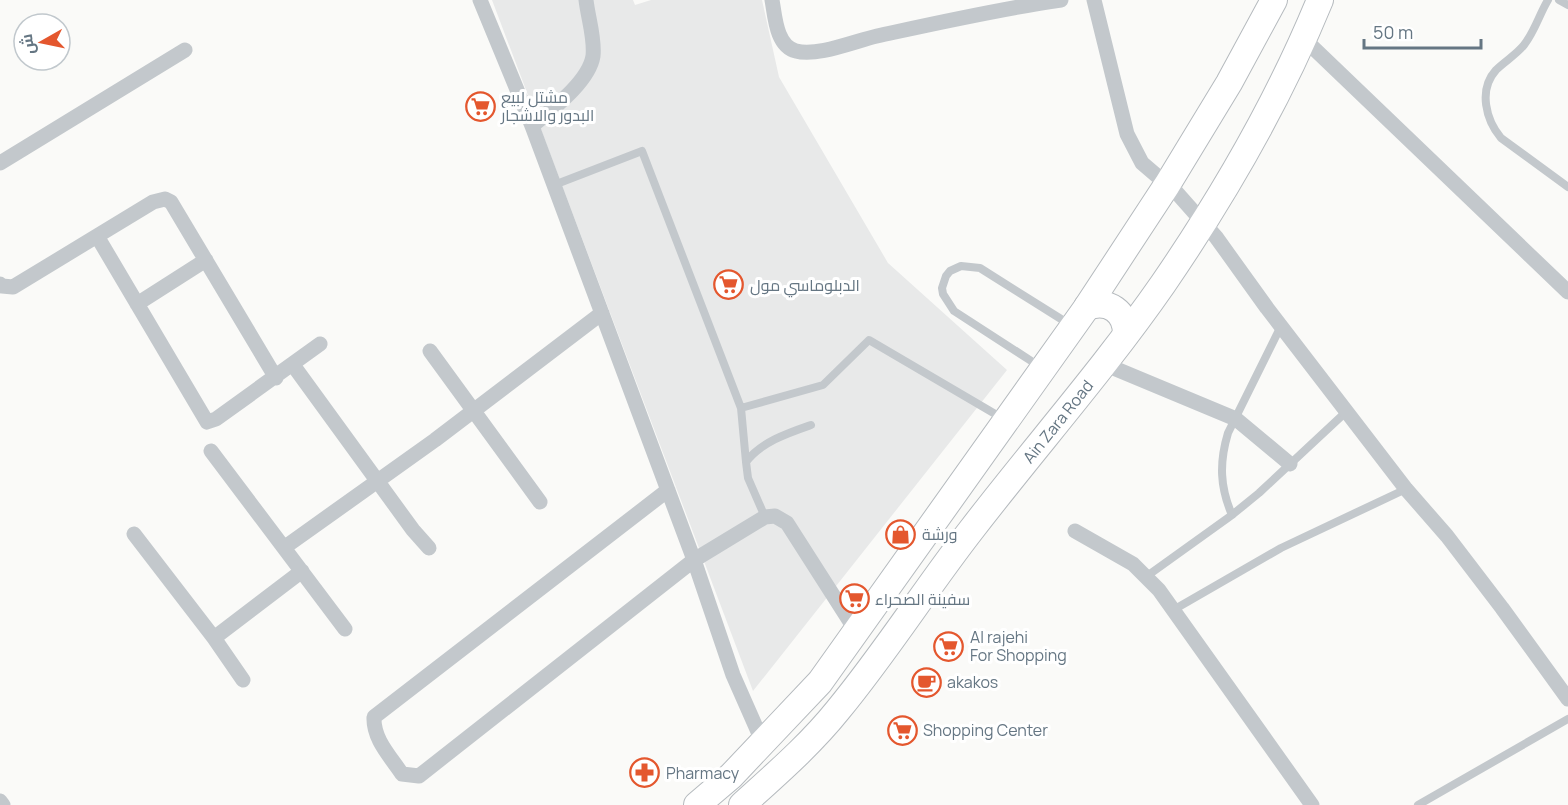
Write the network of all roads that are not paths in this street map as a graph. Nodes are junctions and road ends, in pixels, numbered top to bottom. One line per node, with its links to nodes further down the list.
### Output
1 (480, 0): 13 (street)
2 (586, 0): 13 (street)
3 (772, 0): 4 (street)
4 (1061, 0)
5 (1094, 0): 16 (street)
6 (1274, 0): 16 (main road)
7 (1320, 0): 11 (main road, Ain Zara Road)
8 (1548, 0): 17 (lane)
9 (1559, 0): 10 (lane)
10 (1568, 5)
11 (1304, 38): 18 (main road, Ain Zara Road); 22 (street)
12 (185, 50): 14 (street)
13 (532, 126): 15 (street)
14 (0, 163)
15 (554, 185): 24 (street); 34 (lane)
16 (1167, 185): 18 (street); 25 (main road)
17 (1568, 187)
18 (1204, 222): 26 (street); 27 (main road, Ain Zara Road)
19 (97, 236): 20 (street); 21 (street); 23 (street)
20 (206, 260): 23 (street); 33 (street)
21 (0, 284)
22 (1568, 292)
23 (137, 304): 33 (street)
24 (602, 313): 35 (street); 45 (street)
25 (1080, 316): 27 (main road); 32 (main road); 32 (lane)
26 (1281, 326): 36 (street); 37 (lane)
27 (1126, 334): 30 (main road, Ain Zara Road)
28 (320, 344): 31 (street)
29 (430, 351): 35 (street)
30 (1104, 364): 37 (street); 65 (main road, Ain Zara Road)
31 (293, 365): 33 (street); 43 (street)
32 (1043, 369): 38 (main road)
33 (276, 378)
34 (741, 408): 38 (lane); 41 (lane)
35 (474, 411): 43 (street); 46 (street)
36 (1347, 411): 42 (lane); 44 (street)
37 (1236, 418): 42 (street); 47 (lane)
38 (1006, 420): 58 (main road)
39 (811, 425): 41 (lane)
40 (211, 451): 51 (street)
41 (746, 462): 48 (lane)
42 (1290, 464): 47 (lane)
43 (378, 481): 51 (street); 52 (street)
44 (1406, 489): 56 (lane); 61 (street)
45 (668, 490): 53 (street); 53 (street)
46 (540, 502)
47 (1232, 515): 55 (lane)
48 (765, 517): 53 (street); 58 (street)
49 (1075, 531): 55 (street)
50 (134, 534): 59 (street)
51 (285, 548): 54 (street)
52 (429, 548)
53 (694, 560): 63 (street)
54 (302, 571): 57 (street); 59 (street)
55 (1147, 576): 56 (street)
56 (1175, 609): 66 (street)
57 (345, 629)
58 (856, 631): 63 (main road)
59 (214, 638): 60 (street)
60 (243, 680)
61 (1568, 699)
62 (1568, 720): 67 (lane)
63 (763, 743): 64 (main road)
64 (697, 805)
65 (742, 805)
66 (1312, 805)
67 (1418, 805)

